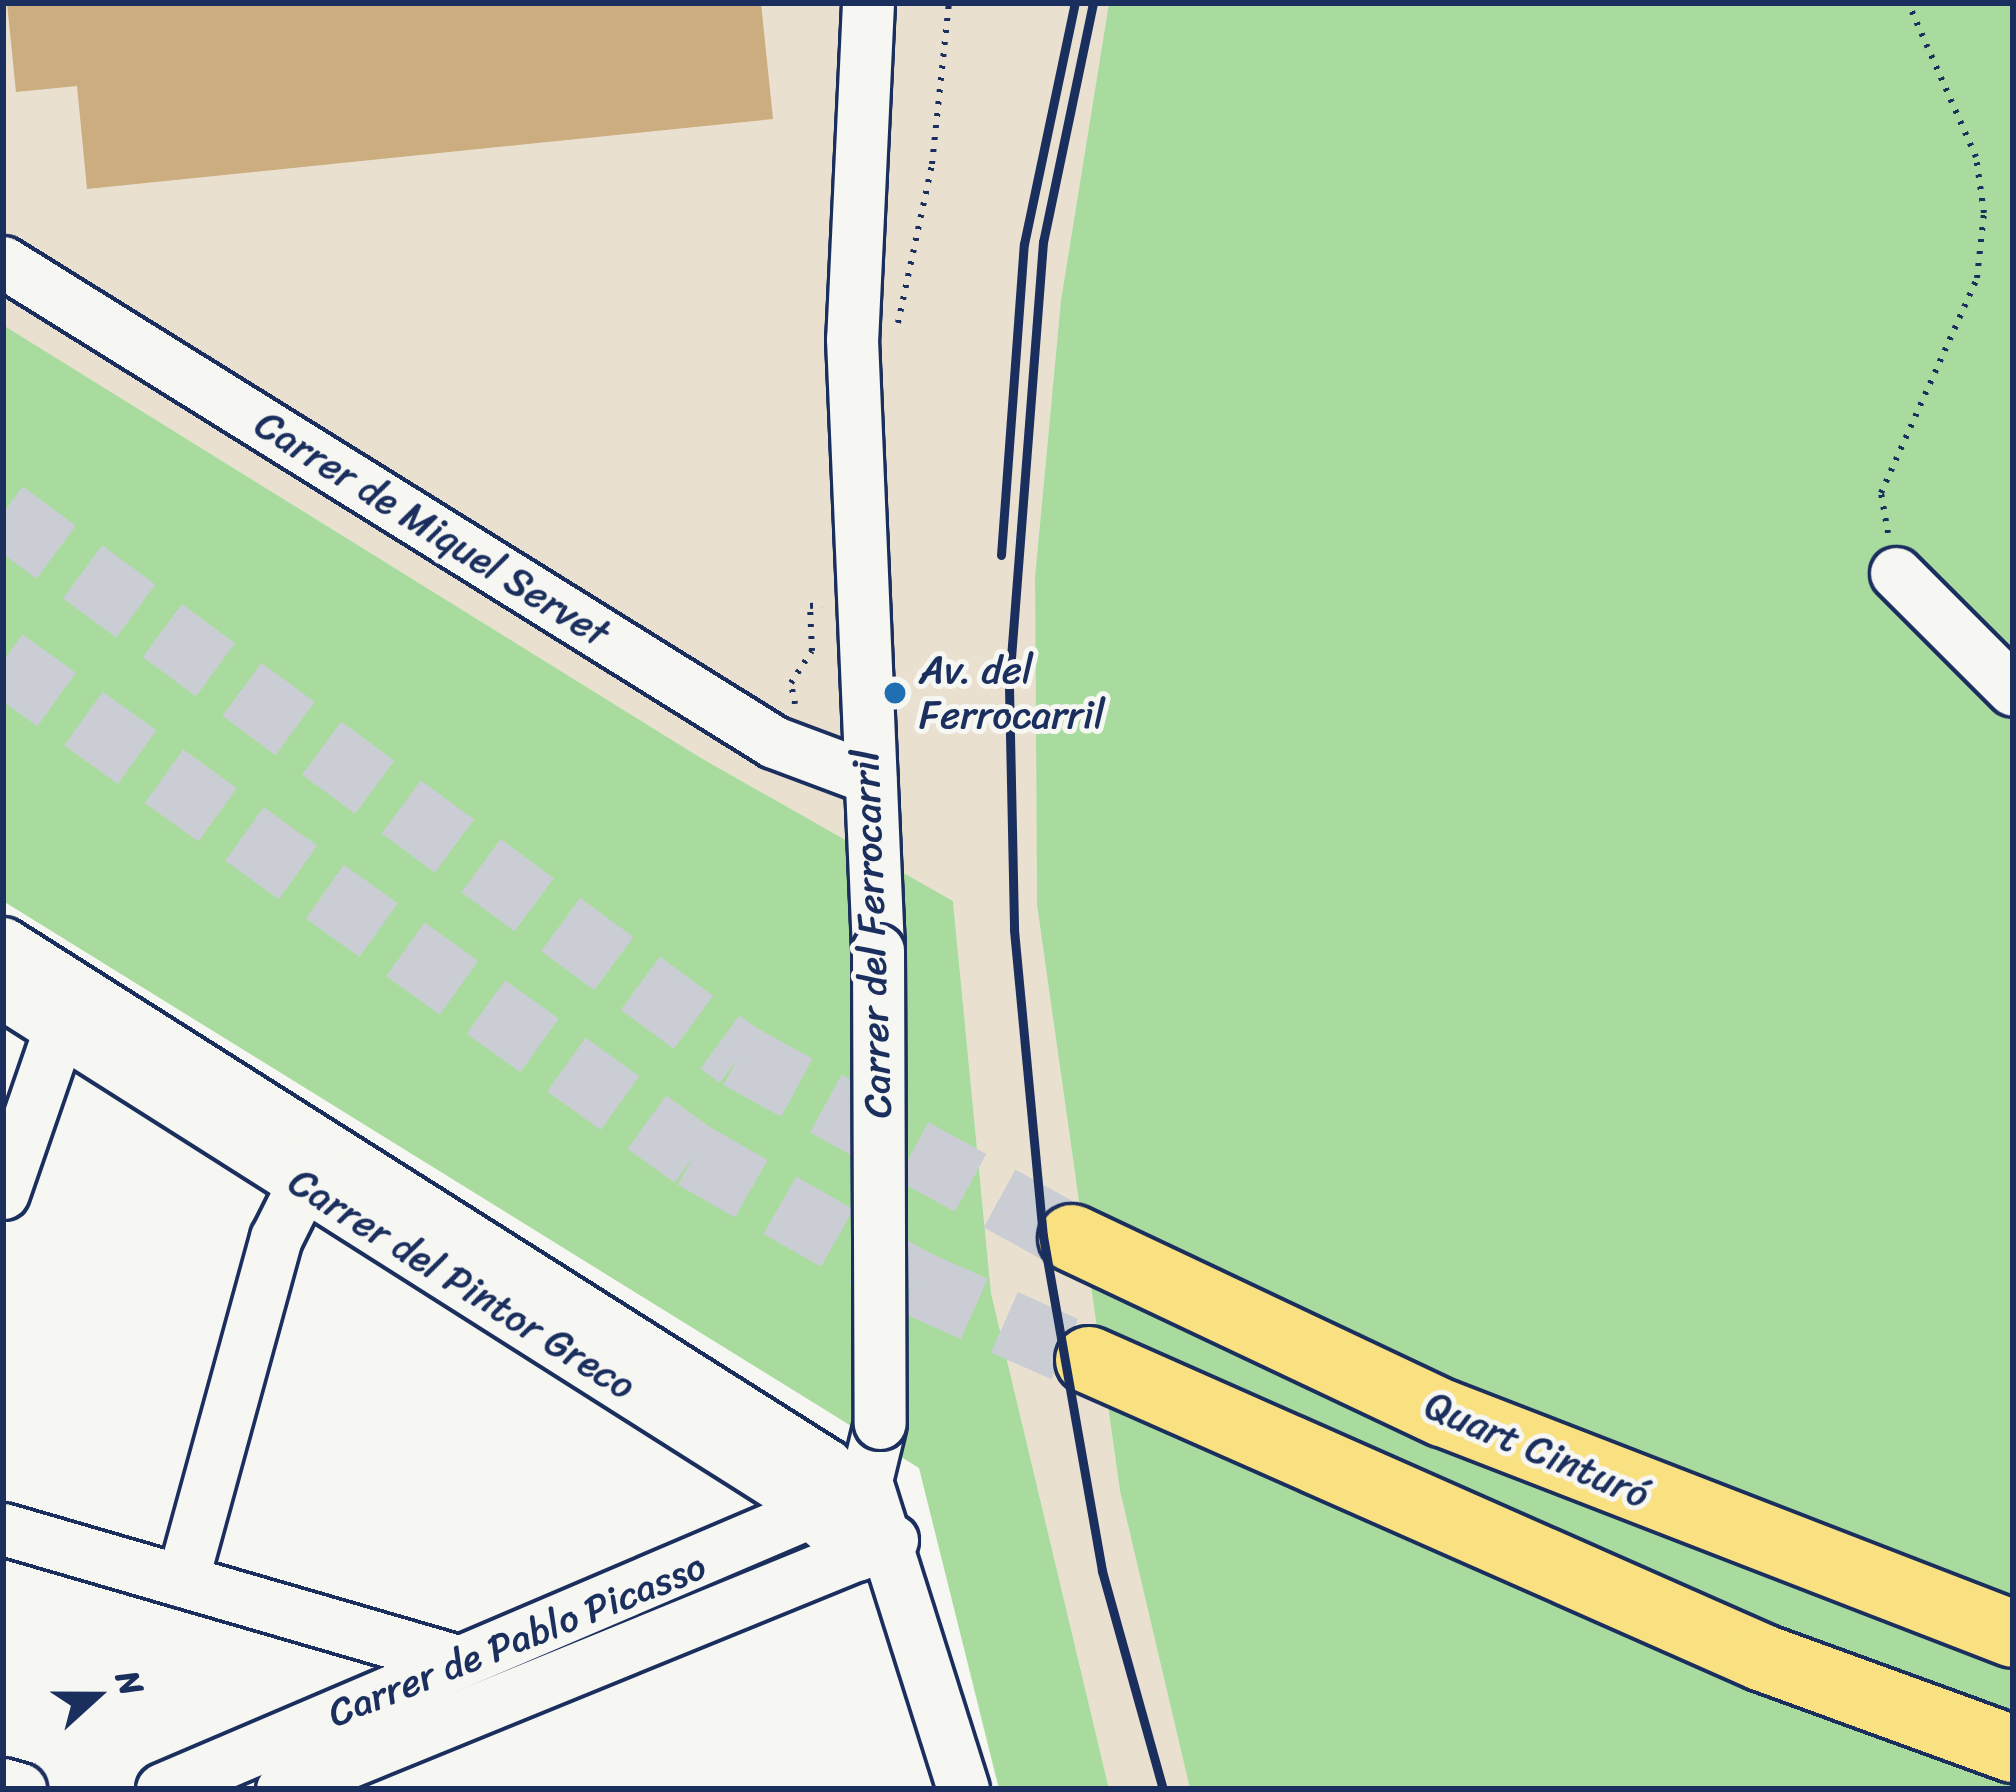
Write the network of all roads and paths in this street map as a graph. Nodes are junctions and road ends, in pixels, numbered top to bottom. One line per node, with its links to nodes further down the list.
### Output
1 (868, 3): 7 (street, Carrer del Ferrocarril)
2 (949, 3): 5 (path)
3 (1908, 3): 6 (path)
4 (3, 262): 9 (street, Carrer de Miquel Servet)
5 (890, 275)
6 (1896, 573): 8 (street)
7 (856, 603): 9 (path); 10 (street, Carrer del Ferrocarril)
8 (2013, 690)
9 (805, 754): 10 (street, Carrer de Miquel Servet)
10 (870, 778): 19 (street, Carrer del Ferrocarril, bridge)
11 (3, 943): 13 (street, Carrer del Pintor Greco)
12 (3, 993): 13 (street, Carrer del Pintor Greco)
13 (65, 1007): 14 (street); 15 (street, Carrer del Pintor Greco)
14 (13, 1122): 16 (street)
15 (313, 1164): 19 (street, Carrer del Pintor Greco); 22 (street)
16 (3, 1193)
17 (1072, 1238): 23 (highway, Quart Cinturó)
18 (1089, 1360): 25 (highway)
19 (845, 1495): 21 (street); 24 (street, Carrer de Pablo Picasso)
20 (3, 1529): 22 (street)
21 (884, 1555): 29 (street, Carrer de Pablo Picasso); 30 (street)
22 (182, 1581): 24 (street)
23 (2013, 1634)
24 (458, 1661): 28 (street, Carrer de Pablo Picasso)
25 (2013, 1748)
26 (3, 1784): 27 (street)
27 (20, 1789)
28 (162, 1789)
29 (281, 1789)
30 (963, 1789)

